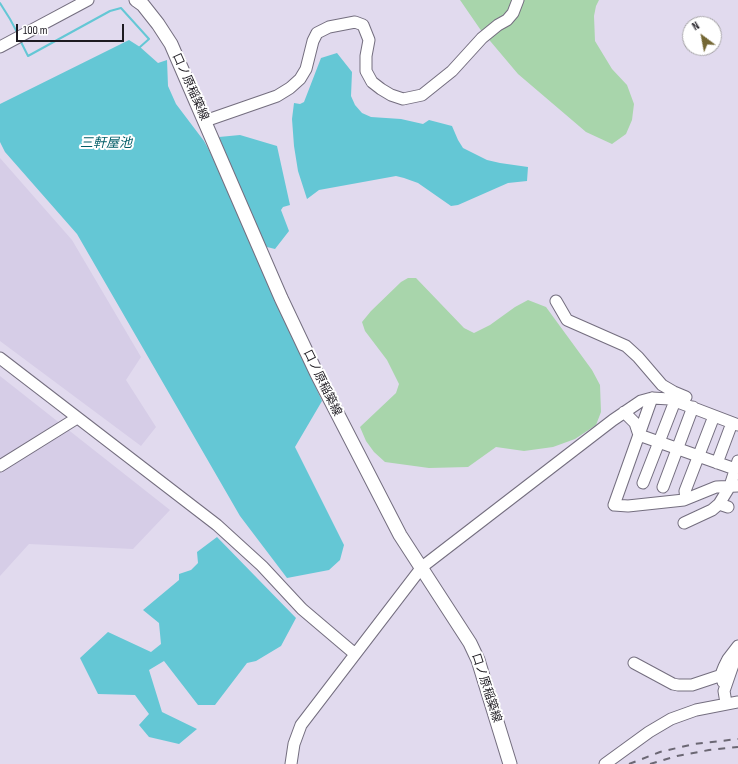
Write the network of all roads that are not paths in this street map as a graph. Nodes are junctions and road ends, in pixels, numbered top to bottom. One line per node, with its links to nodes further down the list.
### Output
1 (88, 0): 4 (street)
2 (136, 0): 5 (main road, 口ノ原稲築線)
3 (518, 0): 5 (street)
4 (0, 47)
5 (205, 121): 27 (main road, 口ノ原稲築線)
6 (556, 301): 12 (street)
7 (0, 358): 13 (street)
8 (652, 398): 9 (street); 11 (street); 15 (street)
9 (675, 401): 10 (street); 16 (street)
10 (693, 407): 12 (street); 17 (street)
11 (624, 412): 15 (street); 27 (street)
12 (711, 415): 14 (street); 18 (street)
13 (77, 418): 21 (street); 29 (street)
14 (735, 424): 19 (street)
15 (639, 435): 16 (street); 25 (street)
16 (660, 442): 17 (street); 22 (street)
17 (678, 449): 18 (street); 24 (street)
18 (698, 456): 19 (street); 25 (street)
19 (717, 463): 20 (street)
20 (737, 465): 23 (street)
21 (0, 466)
22 (643, 483)
23 (734, 486): 25 (street); 26 (street)
24 (663, 487)
25 (686, 499)
26 (684, 524)
27 (422, 567): 29 (street); 37 (main road, 口ノ原稲築線)
28 (738, 646): 32 (street)
29 (355, 654): 36 (street)
30 (738, 656): 33 (street)
31 (634, 663): 32 (street)
32 (722, 675): 33 (street)
33 (724, 691): 35 (street)
34 (738, 702): 35 (street)
35 (726, 703): 38 (street)
36 (291, 764)
37 (510, 764)
38 (605, 764)

